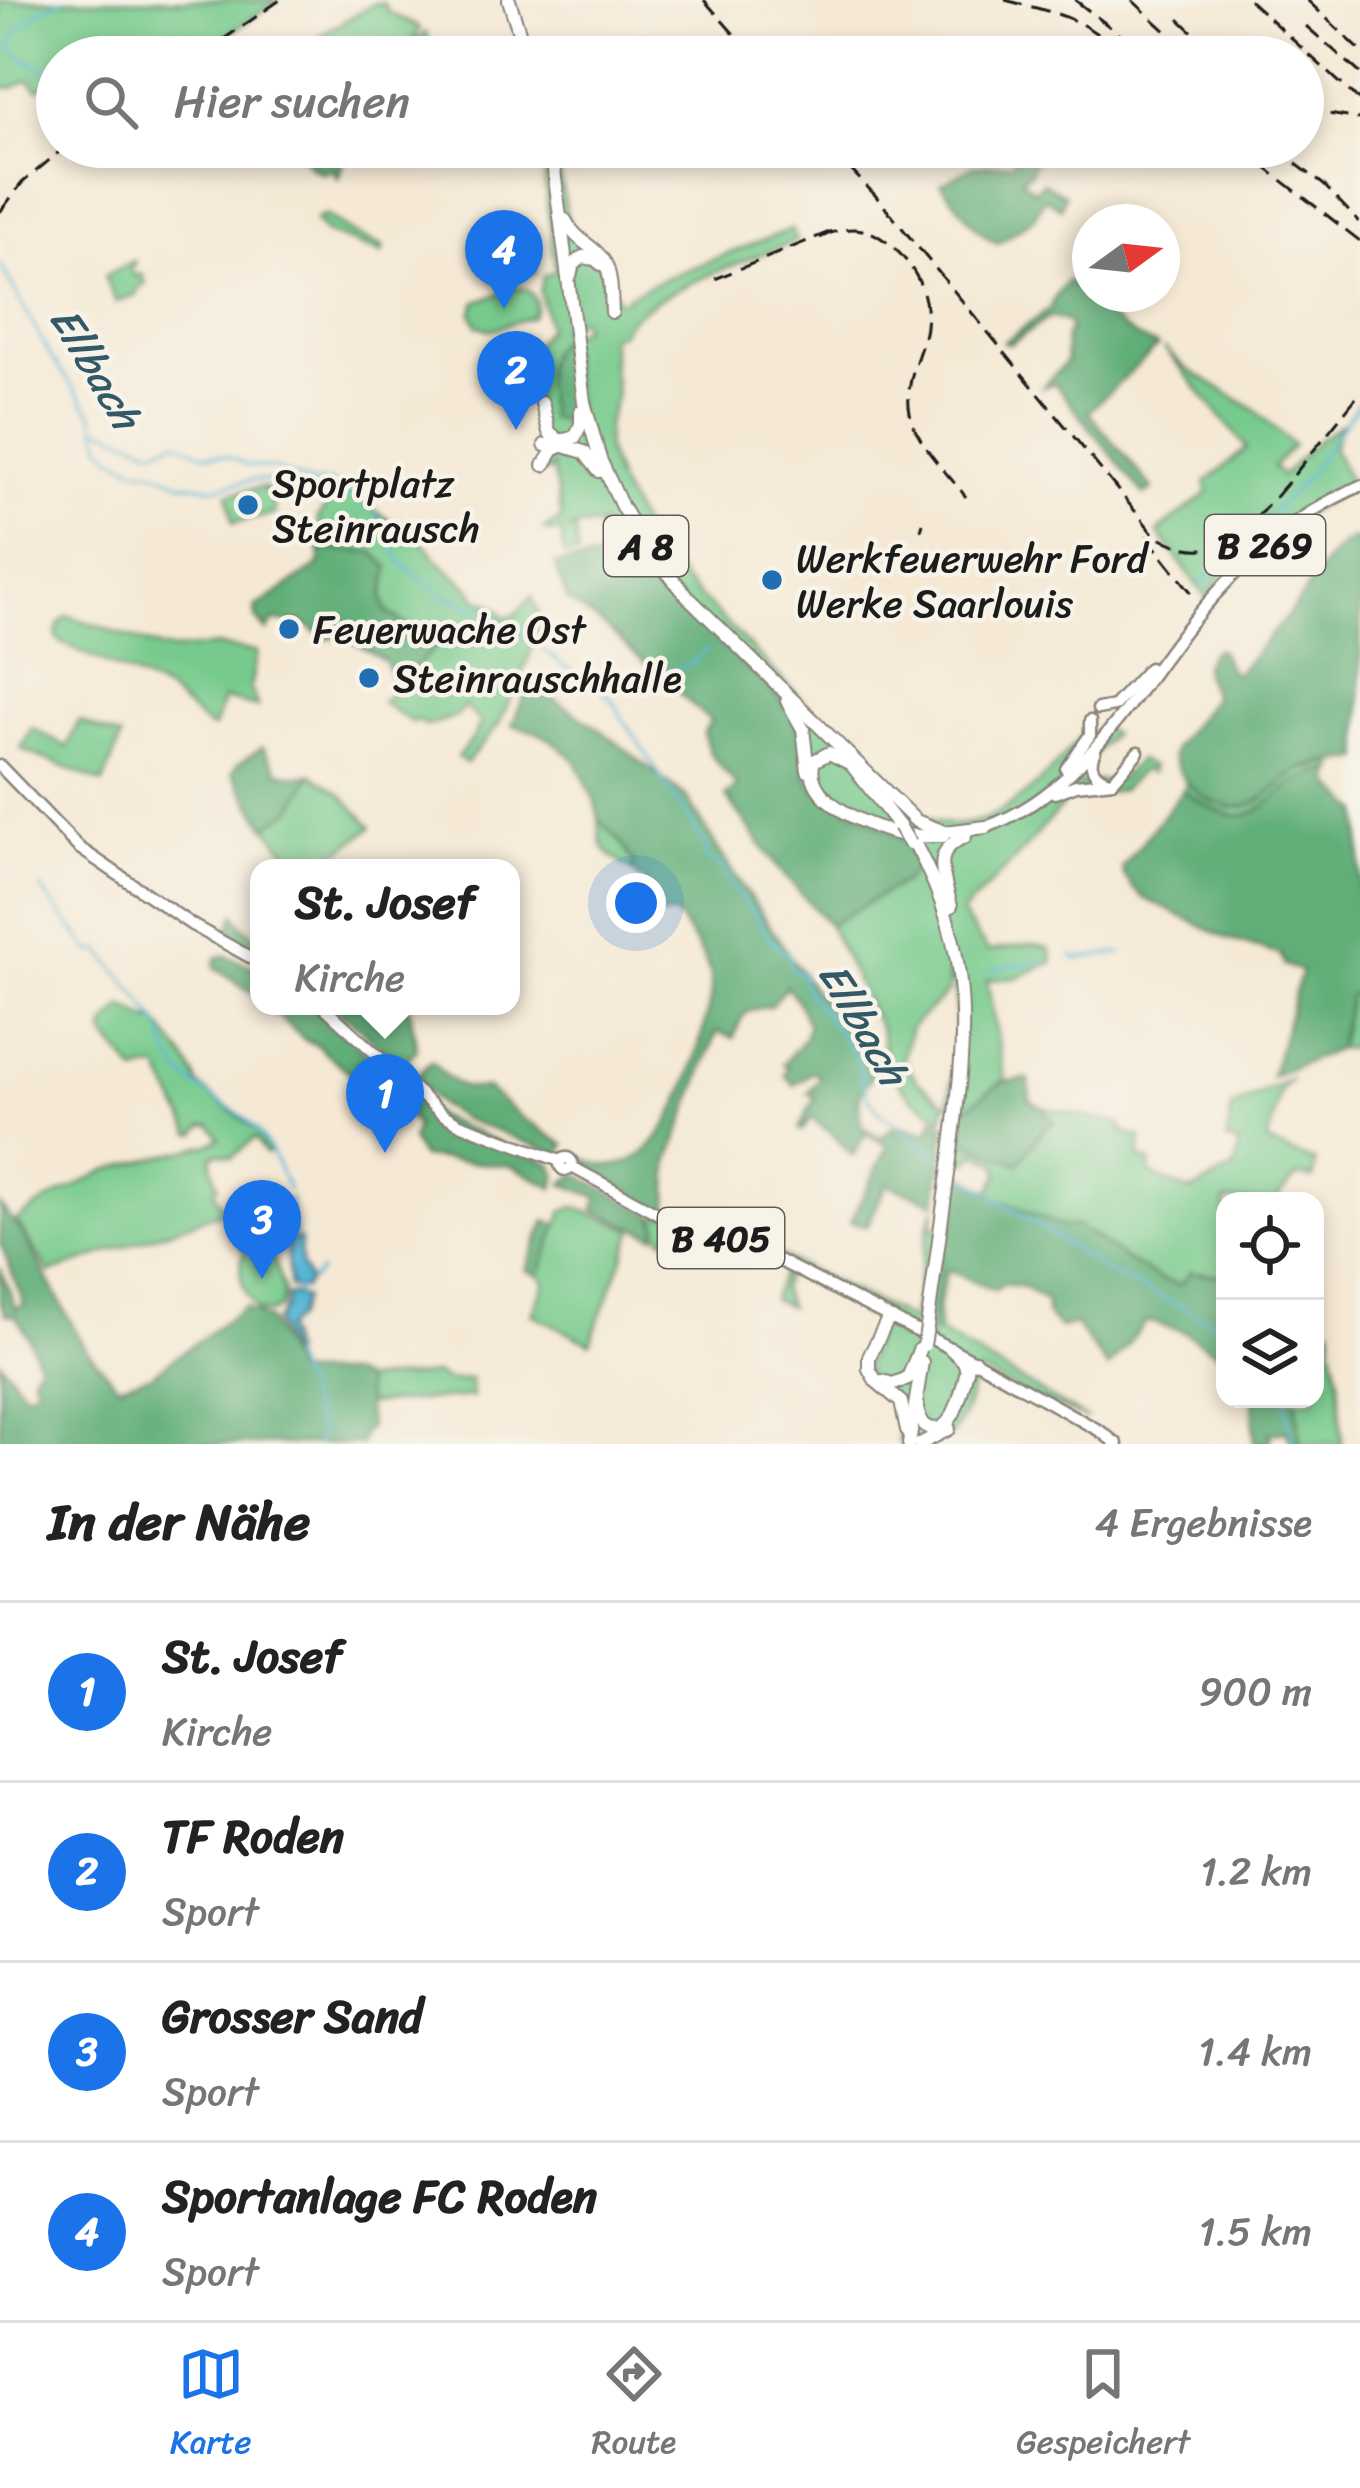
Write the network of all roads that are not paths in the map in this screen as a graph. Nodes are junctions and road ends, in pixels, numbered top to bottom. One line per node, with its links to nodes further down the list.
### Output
1 (511, 6): 2 (highway)
2 (522, 36)
3 (552, 168): 10 (highway, A 8)
4 (553, 168): 5 (highway, A 8)
5 (560, 207): 6 (highway, A 8); 7 (highway)
6 (569, 283): 7 (highway); 22 (highway, A 8 / A 8)
7 (608, 287): 8 (highway)
8 (615, 310)
9 (542, 403): 11 (highway)
10 (580, 403): 11 (highway); 13 (highway, A 8 / A 8)
11 (561, 444): 12 (highway); 13 (highway)
12 (544, 466)
13 (603, 478): 16 (highway, A 8 / A 8)
14 (1360, 486): 15 (main road, B 269 / B 269)
15 (1192, 622): 17 (main road, B 269 / B 269); 18 (main road)
16 (783, 695): 22 (highway, A 8 / A 8); 26 (highway)
17 (1136, 696): 20 (main road); 25 (main road, B 269 / B 269)
18 (1098, 709)
19 (1090, 721): 25 (main road)
20 (1100, 743): 24 (main road); 25 (main road)
21 (1138, 752): 24 (main road)
22 (848, 757): 26 (highway); 26 (highway); 27 (highway, A 8 / A 8, bridge)
23 (0, 766): 28 (main road)
24 (1113, 781): 25 (main road)
25 (1029, 807): 26 (main road, B 269 / B 269)
26 (986, 828): 29 (highway)
27 (913, 844): 29 (highway, A 8); 30 (highway, A 8)
28 (250, 957)
29 (958, 960): 30 (highway, A 8)
30 (959, 983): 34 (highway, A 8, bridge)
31 (332, 1015): 32 (main road, B 405)
32 (875, 1310): 33 (highway)
33 (888, 1323): 34 (highway); 35 (main road); 38 (highway)
34 (921, 1346): 37 (highway, A 8); 38 (highway, A 8)
35 (951, 1348): 36 (highway)
36 (971, 1367): 37 (highway); 39 (highway); 40 (main road)
37 (917, 1400): 38 (highway, A 8)
38 (907, 1439)
39 (920, 1444)
40 (1117, 1444)

